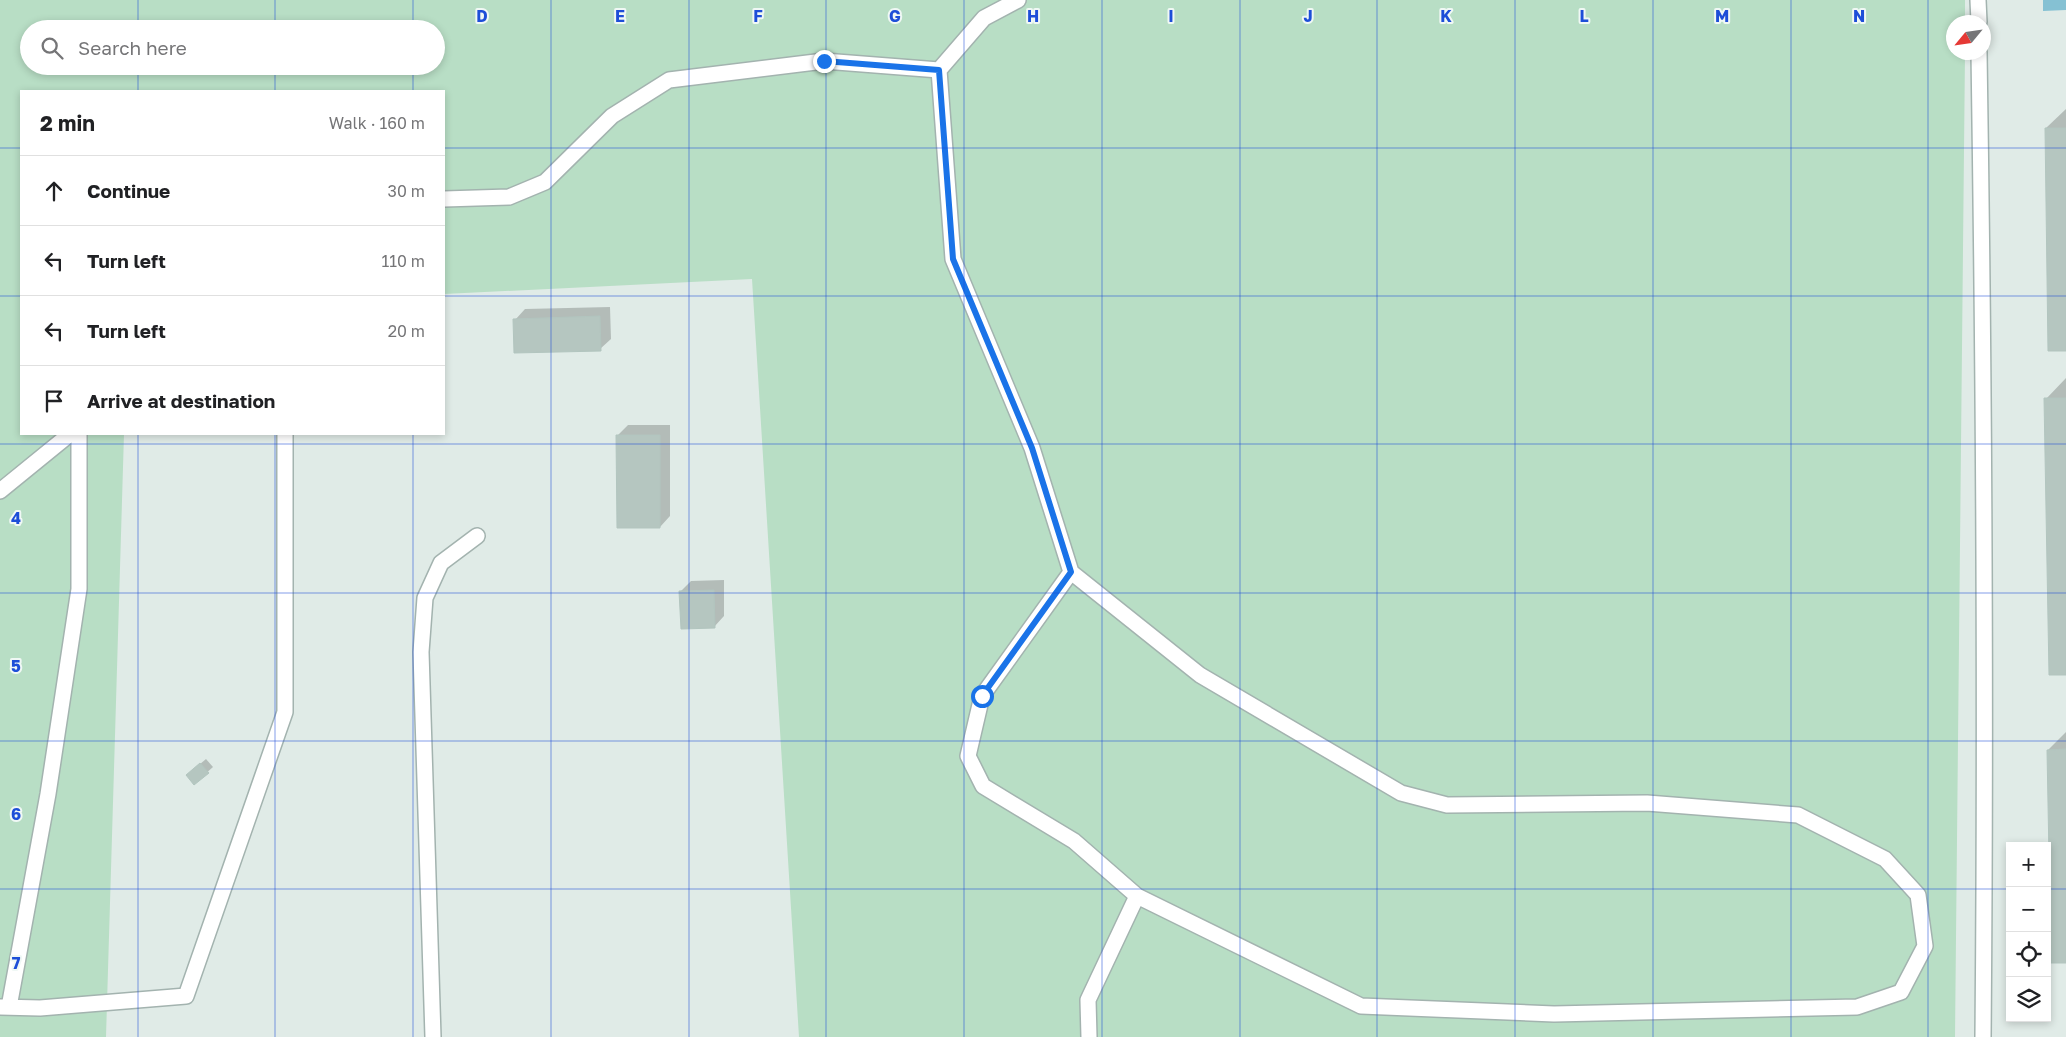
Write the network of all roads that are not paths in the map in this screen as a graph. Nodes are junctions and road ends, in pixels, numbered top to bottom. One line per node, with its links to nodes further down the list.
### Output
1 (1018, 0): 5 (lane)
2 (1978, 0): 3 (lane)
3 (1979, 15)
4 (1979, 60): 17 (lane)
5 (939, 70): 6 (lane); 12 (lane)
6 (445, 199)
7 (69, 435): 10 (lane)
8 (79, 435): 14 (lane)
9 (285, 435): 14 (lane)
10 (0, 491)
11 (478, 536): 15 (lane)
12 (1071, 572): 13 (lane); 13 (lane)
13 (1137, 896): 16 (lane)
14 (4, 1007)
15 (433, 1037)
16 (1089, 1037)
17 (1983, 1037)

